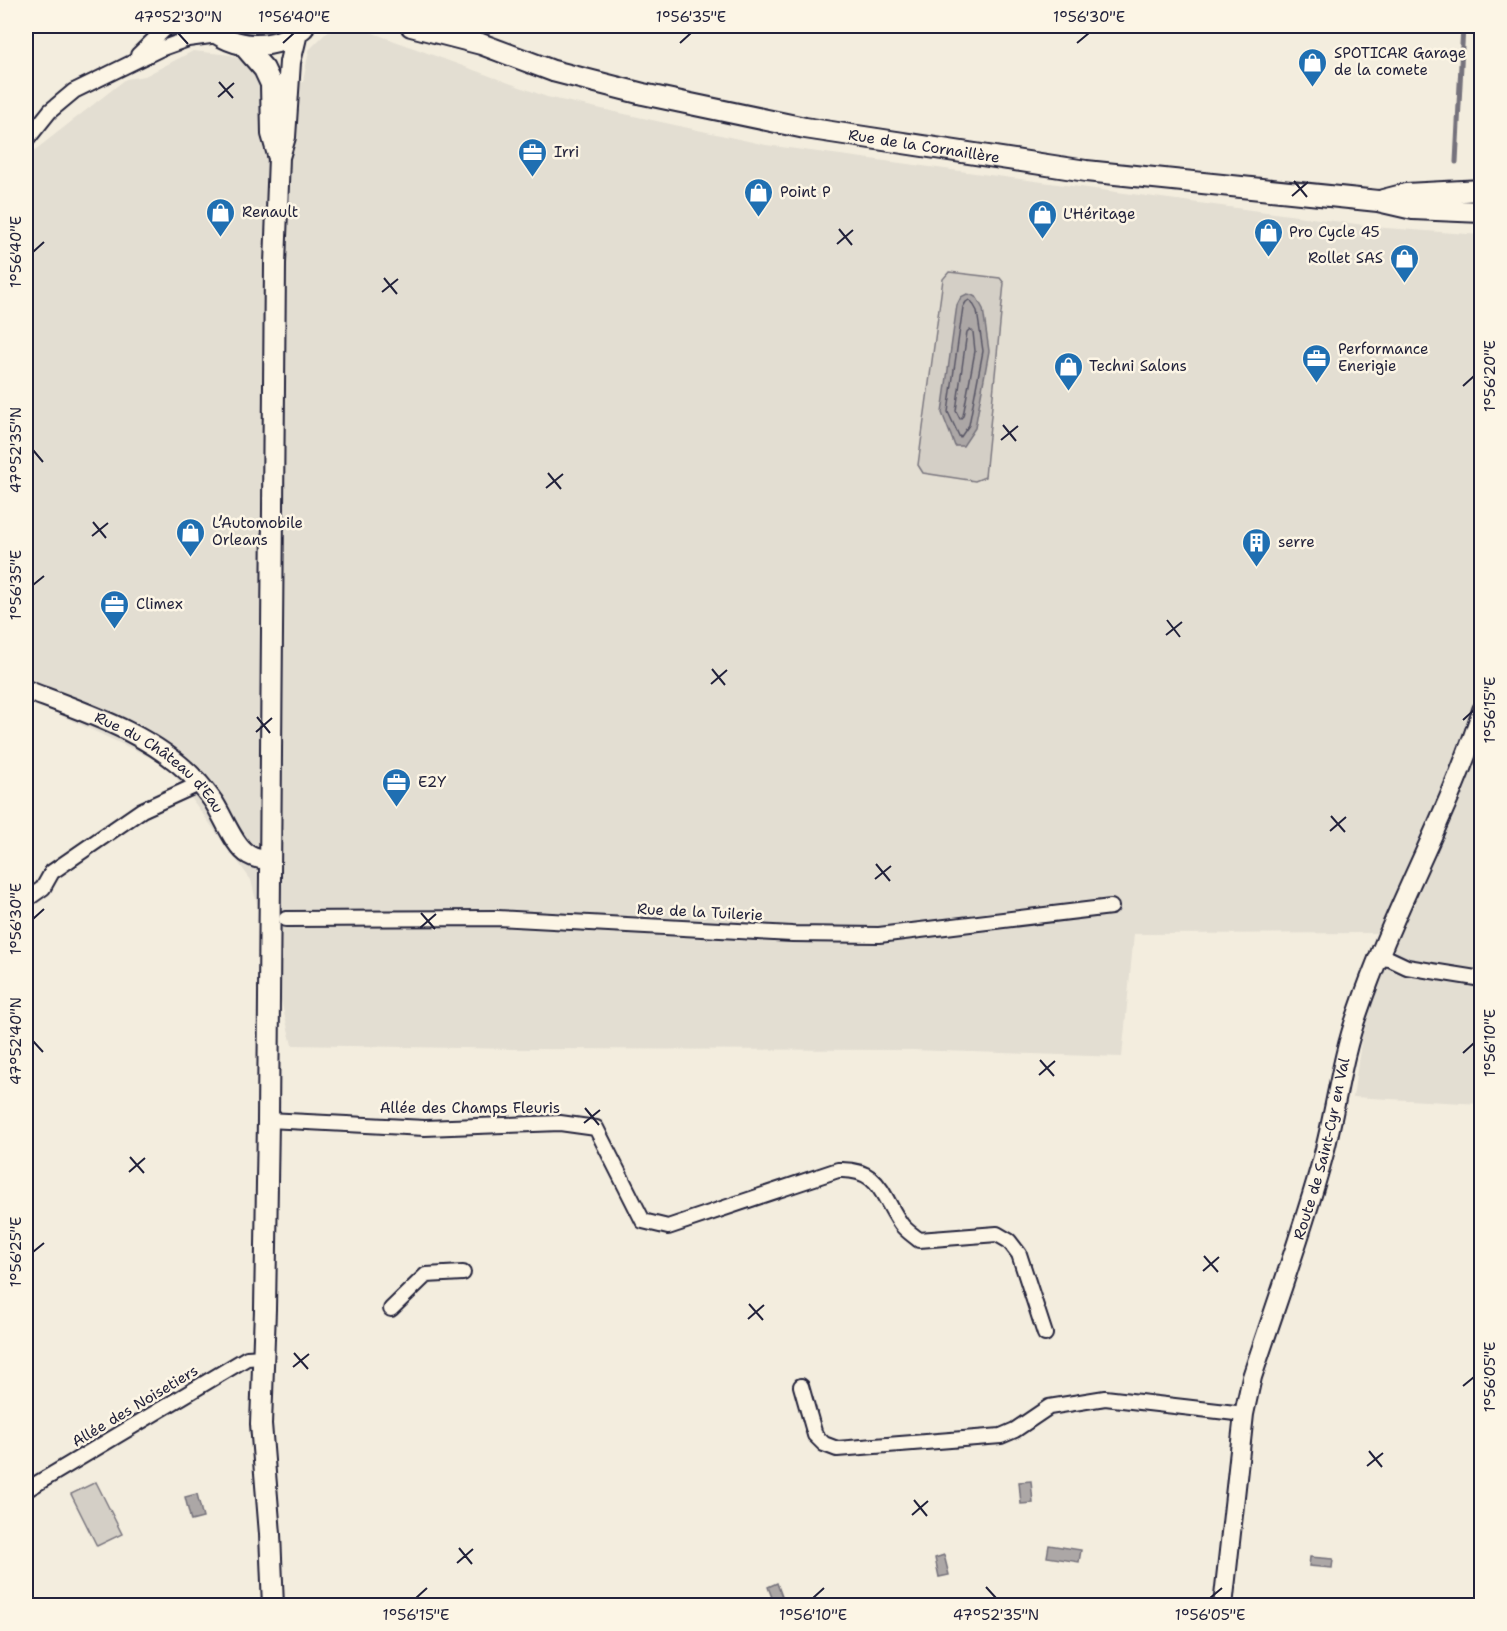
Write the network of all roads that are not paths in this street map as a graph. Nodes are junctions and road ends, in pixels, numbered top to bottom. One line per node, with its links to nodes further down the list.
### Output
1 (168, 26): 8 (street)
2 (411, 26): 6 (main road, Rue de la Cornaillère)
3 (448, 26): 6 (main road, Rue de la Cornaillère)
4 (302, 29): 7 (main road); 10 (main road)
5 (213, 30): 7 (main road); 8 (street)
6 (481, 44): 12 (main road, Rue de la Cornaillère)
7 (243, 45): 10 (main road)
8 (114, 72): 9 (street)
9 (26, 141)
10 (279, 157): 17 (main road)
11 (1482, 190): 12 (main road, Rue de la Cornaillère)
12 (1378, 201): 13 (main road, Rue de la Cornaillère)
13 (1482, 212)
14 (26, 690): 16 (street, Rue du Château d'Eau)
15 (1482, 710): 21 (street, Route de Saint-Cyr en Val)
16 (199, 784): 17 (street, Rue du Château d'Eau); 18 (street)
17 (271, 860): 23 (main road)
18 (26, 900)
19 (1111, 907): 20 (street, Rue de la Tuilerie)
20 (286, 919)
21 (1377, 958): 22 (street); 29 (street, Route de Saint-Cyr en Val)
22 (1482, 979)
23 (268, 1120): 26 (street, Allée des Champs Fleuris); 27 (main road)
24 (464, 1273): 25 (street)
25 (391, 1309)
26 (1046, 1334)
27 (263, 1357): 30 (street, Allée des Noisetiers); 31 (main road)
28 (801, 1386): 29 (street)
29 (1244, 1414): 32 (street, Route de Saint-Cyr en Val)
30 (26, 1490)
31 (273, 1605)
32 (1223, 1605)

